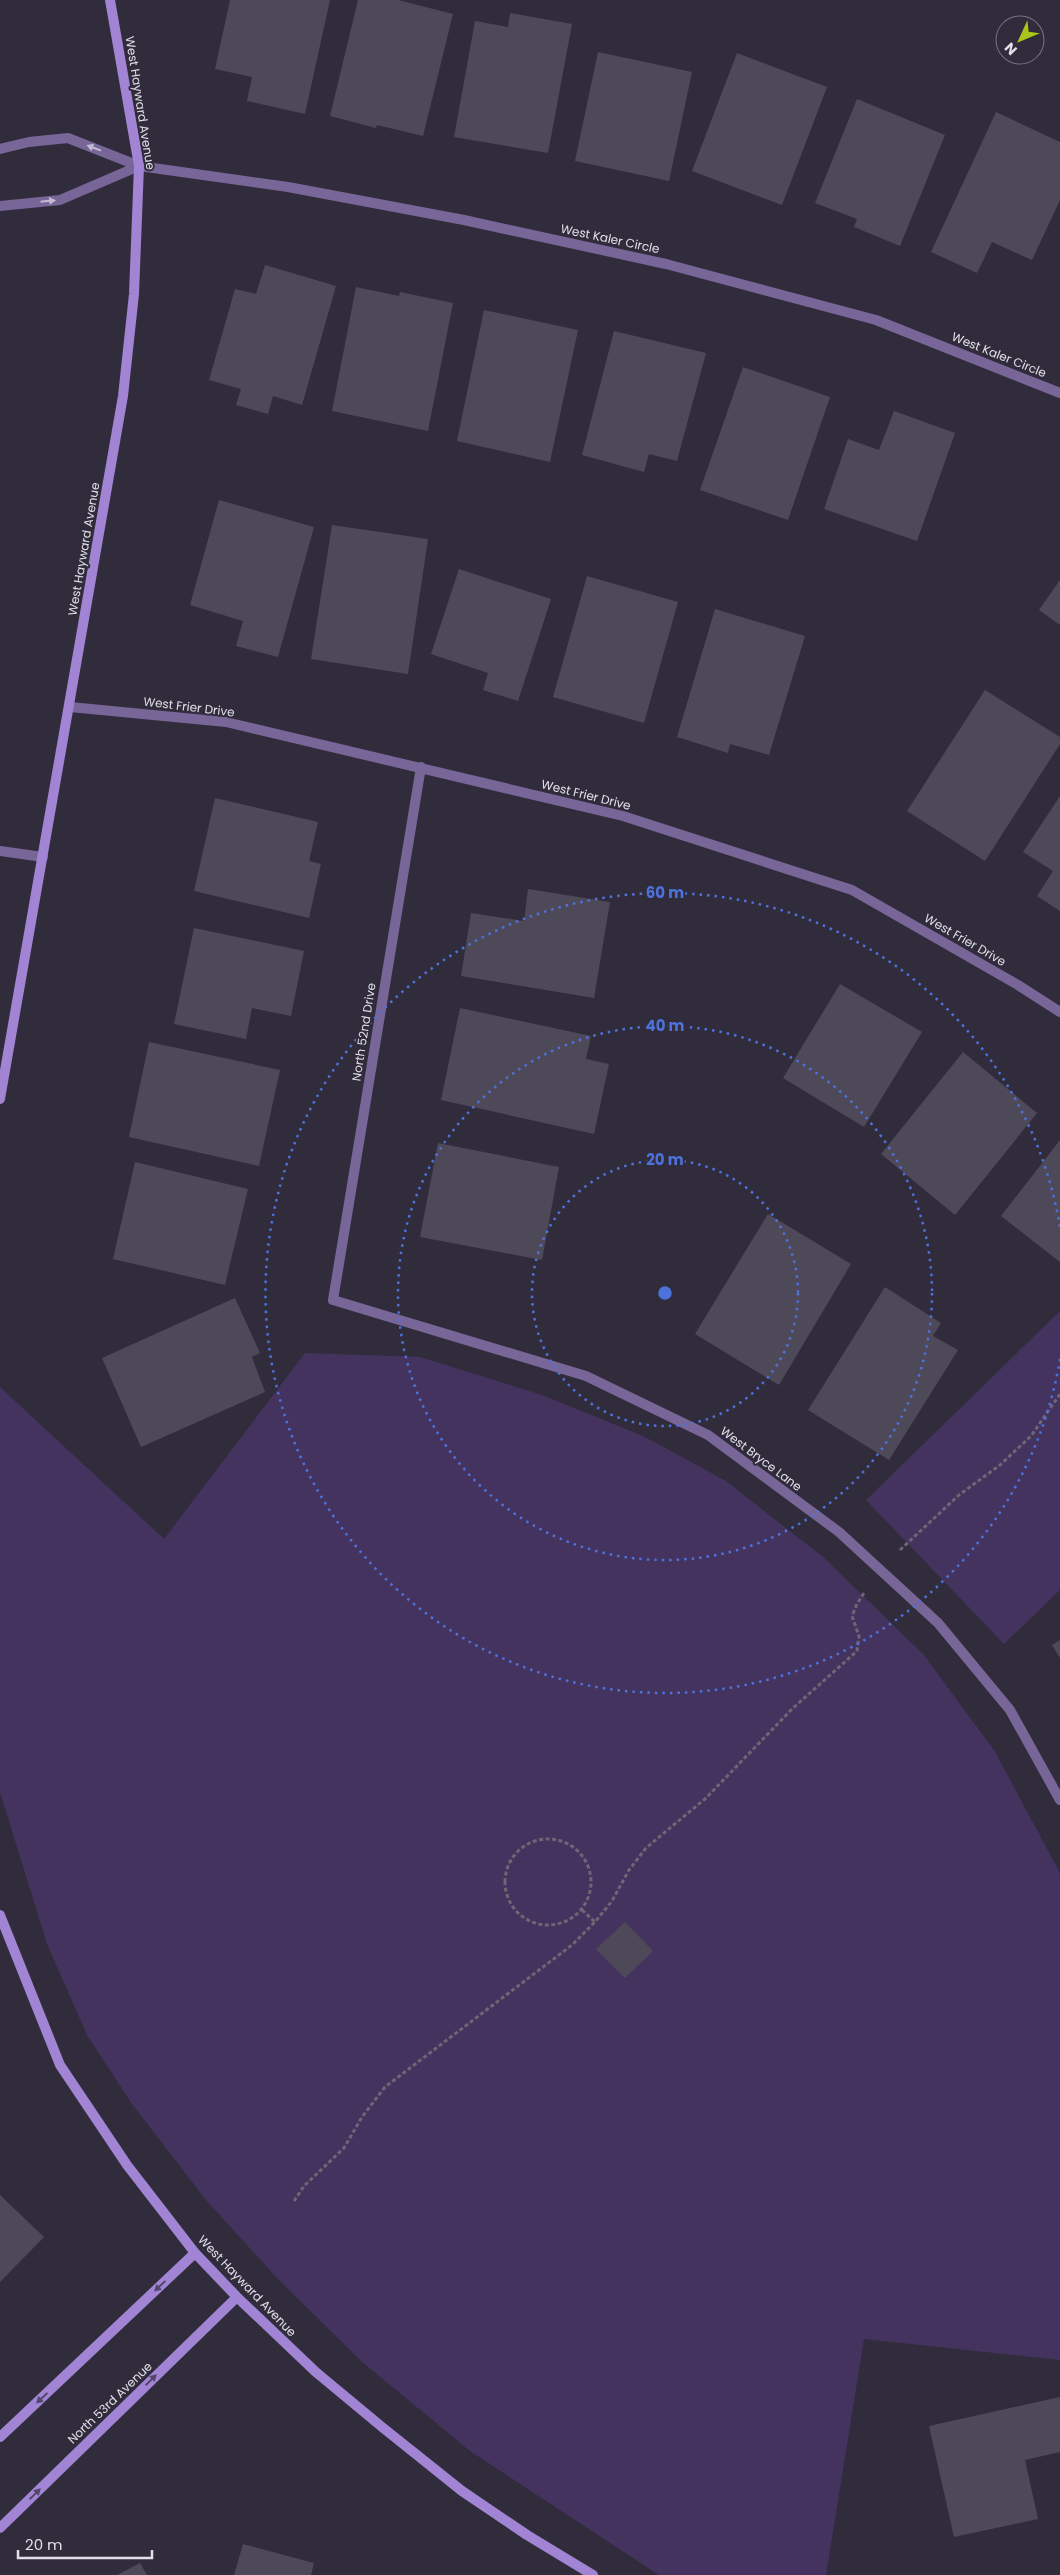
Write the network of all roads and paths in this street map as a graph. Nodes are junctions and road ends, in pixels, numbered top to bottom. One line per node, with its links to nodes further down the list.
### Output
1 (110, 0): 3 (street, West Hayward Avenue)
2 (0, 149): 3 (street, West Kaler Circle, one-way to 2)
3 (139, 166): 4 (street, one-way to 3); 5 (street, West Kaler Circle); 6 (street, West Hayward Avenue)
4 (0, 206)
5 (1060, 393)
6 (70, 707): 7 (street, West Frier Drive); 9 (street, West Hayward Avenue)
7 (421, 767): 10 (street, West Frier Drive); 12 (street, North 52nd Drive)
8 (0, 851): 9 (street)
9 (43, 857): 11 (street, West Hayward Avenue)
10 (1060, 1012)
11 (0, 1099)
12 (333, 1300): 14 (street, West Bryce Lane)
13 (1060, 1394): 14 (path)
14 (880, 1570): 15 (street, West Bryce Lane); 18 (path)
15 (1060, 1800)
16 (582, 1910): 16 (path); 18 (path)
17 (0, 1915): 20 (street, West Hayward Avenue)
18 (595, 1922): 19 (path)
19 (294, 2202)
20 (195, 2253): 21 (street, West Hayward Avenue); 22 (street, one-way to 22)
21 (237, 2297): 23 (street, North 53rd Avenue, one-way to 21); 24 (street, West Hayward Avenue)
22 (0, 2437)
23 (0, 2528)
24 (593, 2575)

